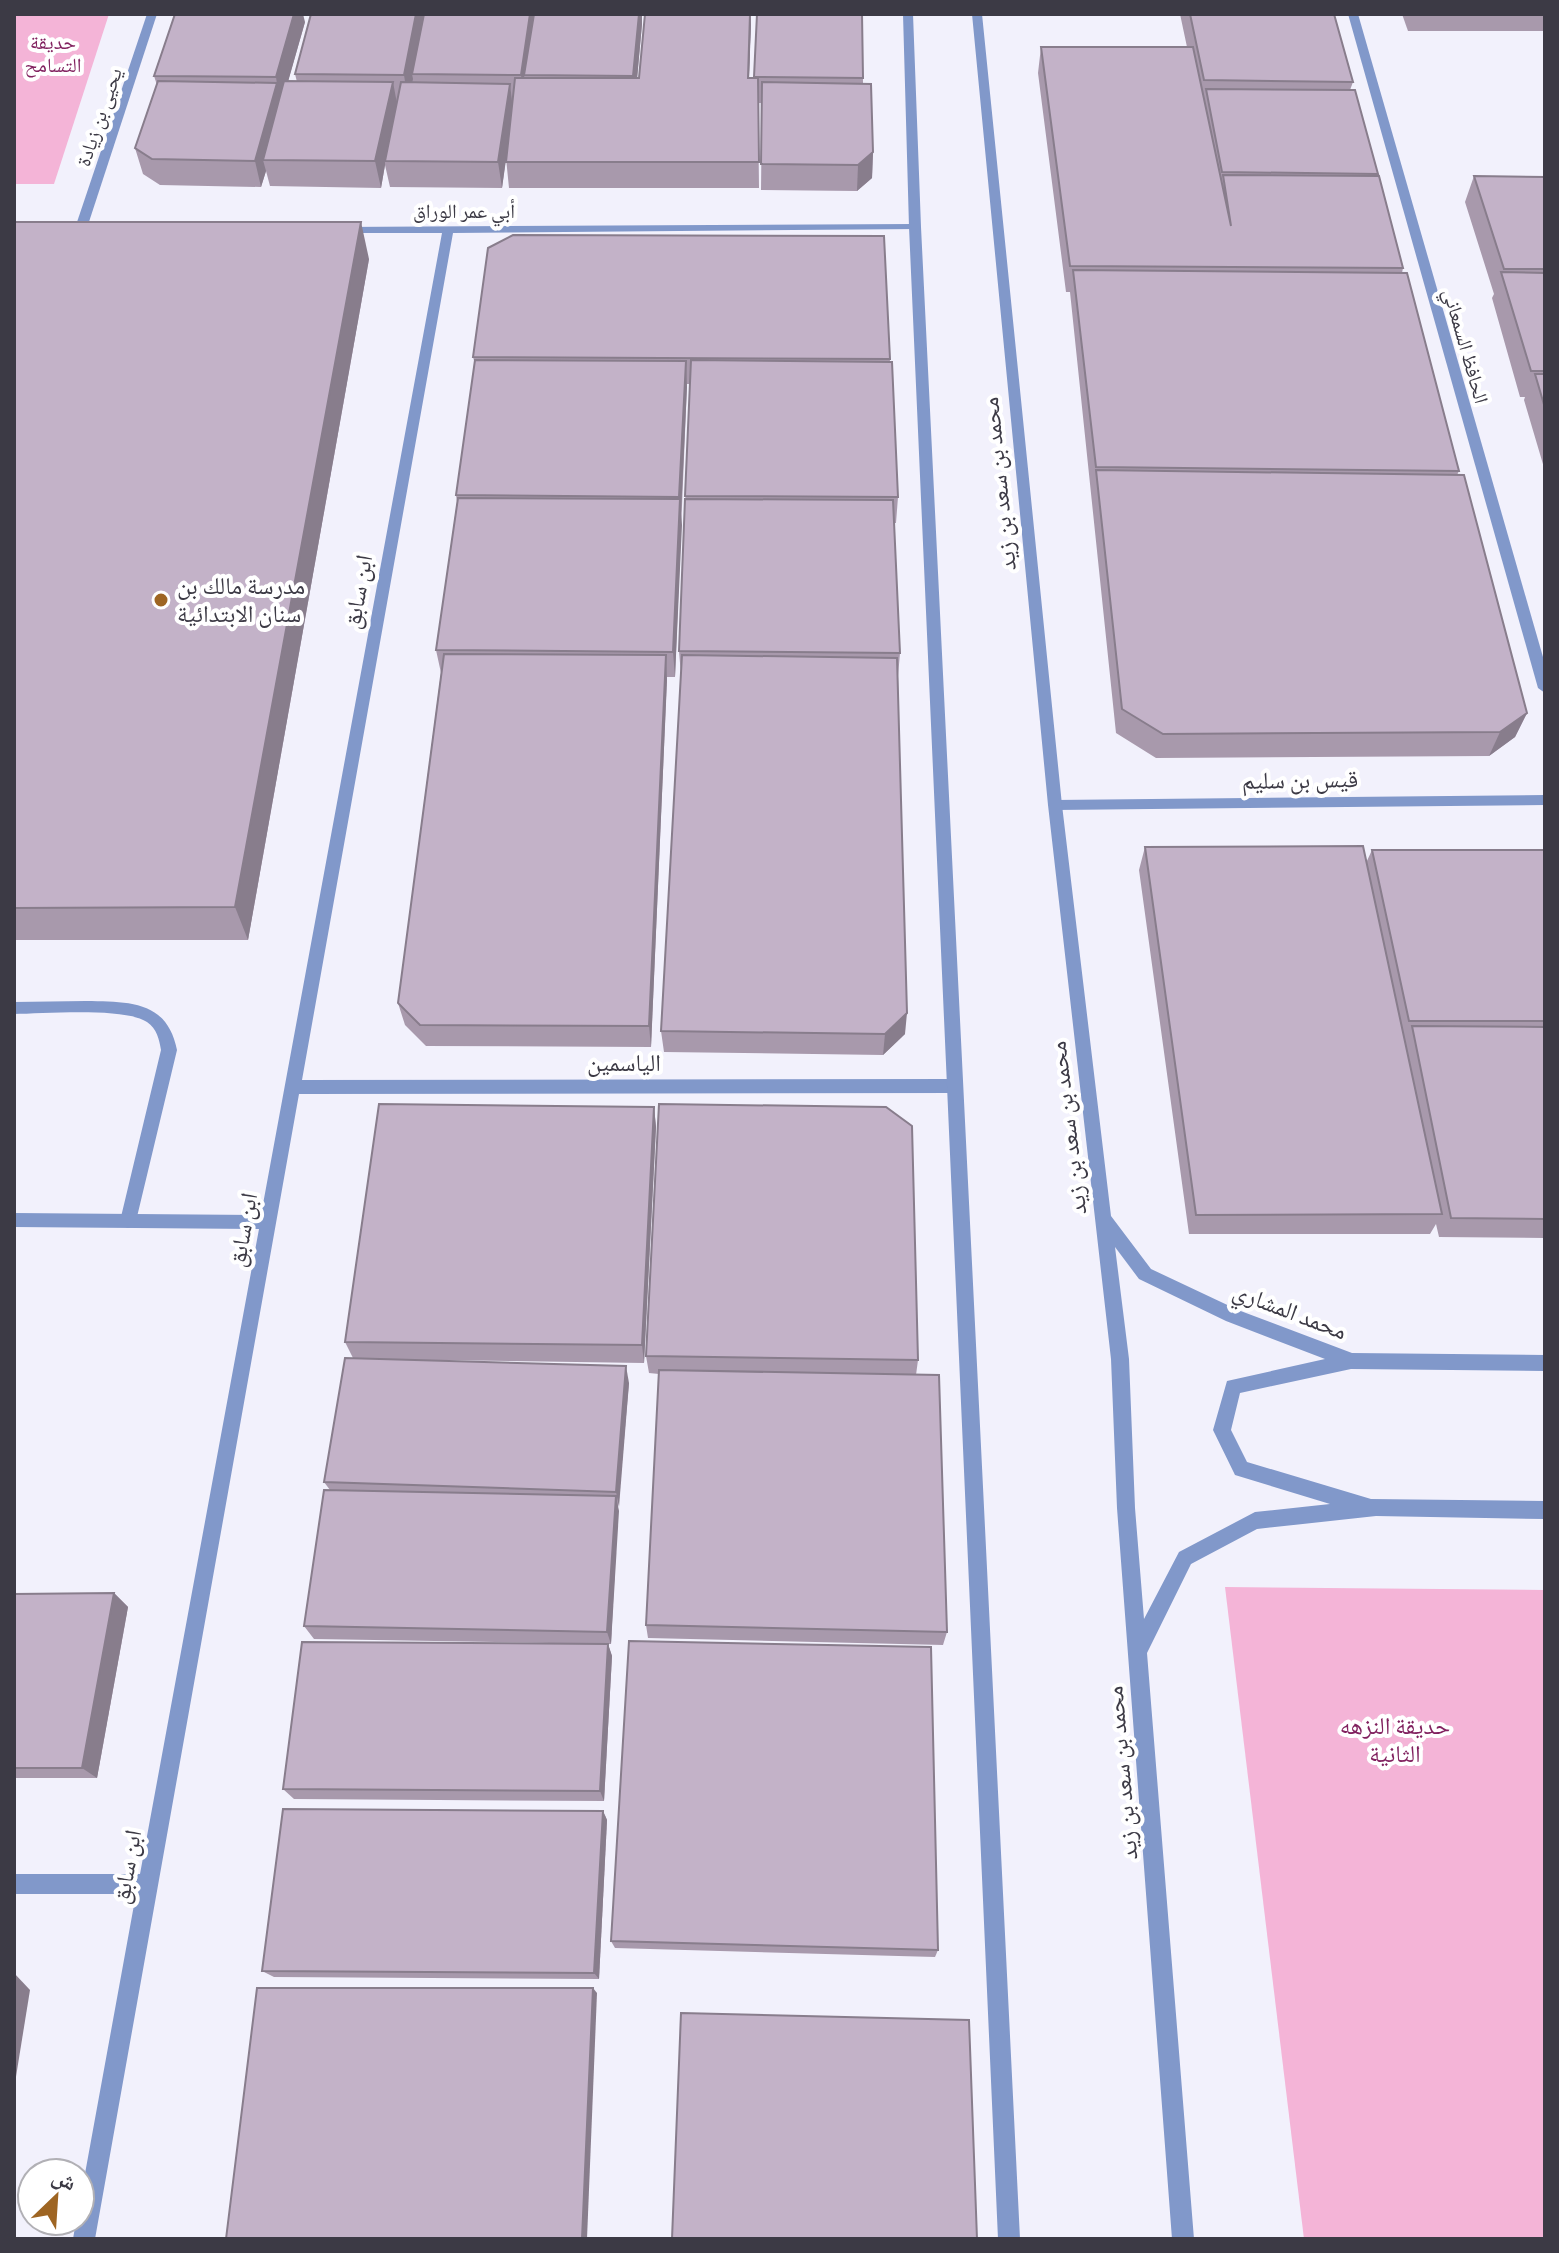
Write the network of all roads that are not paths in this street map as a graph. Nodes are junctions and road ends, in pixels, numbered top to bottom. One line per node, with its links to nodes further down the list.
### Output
1 (152, 14): 8 (street, يحيى بن زيادة)
2 (908, 14): 5 (street)
3 (977, 14): 11 (street, محمد بن سعد بن زيد)
4 (1353, 14): 9 (street, الحافظ السمعاني)
5 (915, 227): 6 (street, أبي عمر الوراق); 13 (street)
6 (448, 229): 7 (street, أبي عمر الوراق); 14 (street, ابن سابق)
7 (326, 230)
8 (95, 231)
9 (1545, 688)
10 (1545, 800): 11 (street, قيس بن سليم)
11 (1055, 805): 15 (street, محمد بن سعد بن زيد)
12 (14, 1008): 17 (street)
13 (955, 1086): 14 (street, الياسمين); 27 (street)
14 (293, 1087): 18 (street, ابن سابق)
15 (1103, 1217): 19 (street, محمد المشاري); 23 (street, محمد بن سعد بن زيد)
16 (14, 1220): 17 (street)
17 (128, 1221): 18 (street)
18 (269, 1222): 25 (street, ابن سابق)
19 (1352, 1361): 20 (street, محمد المشاري); 21 (street)
20 (1545, 1363)
21 (1376, 1507): 22 (street); 23 (street)
22 (1545, 1510)
23 (1137, 1651): 28 (street, محمد بن سعد بن زيد)
24 (14, 1884): 25 (street)
25 (148, 1884): 26 (street, ابن سابق)
26 (84, 2239)
27 (1009, 2239)
28 (1183, 2239)

